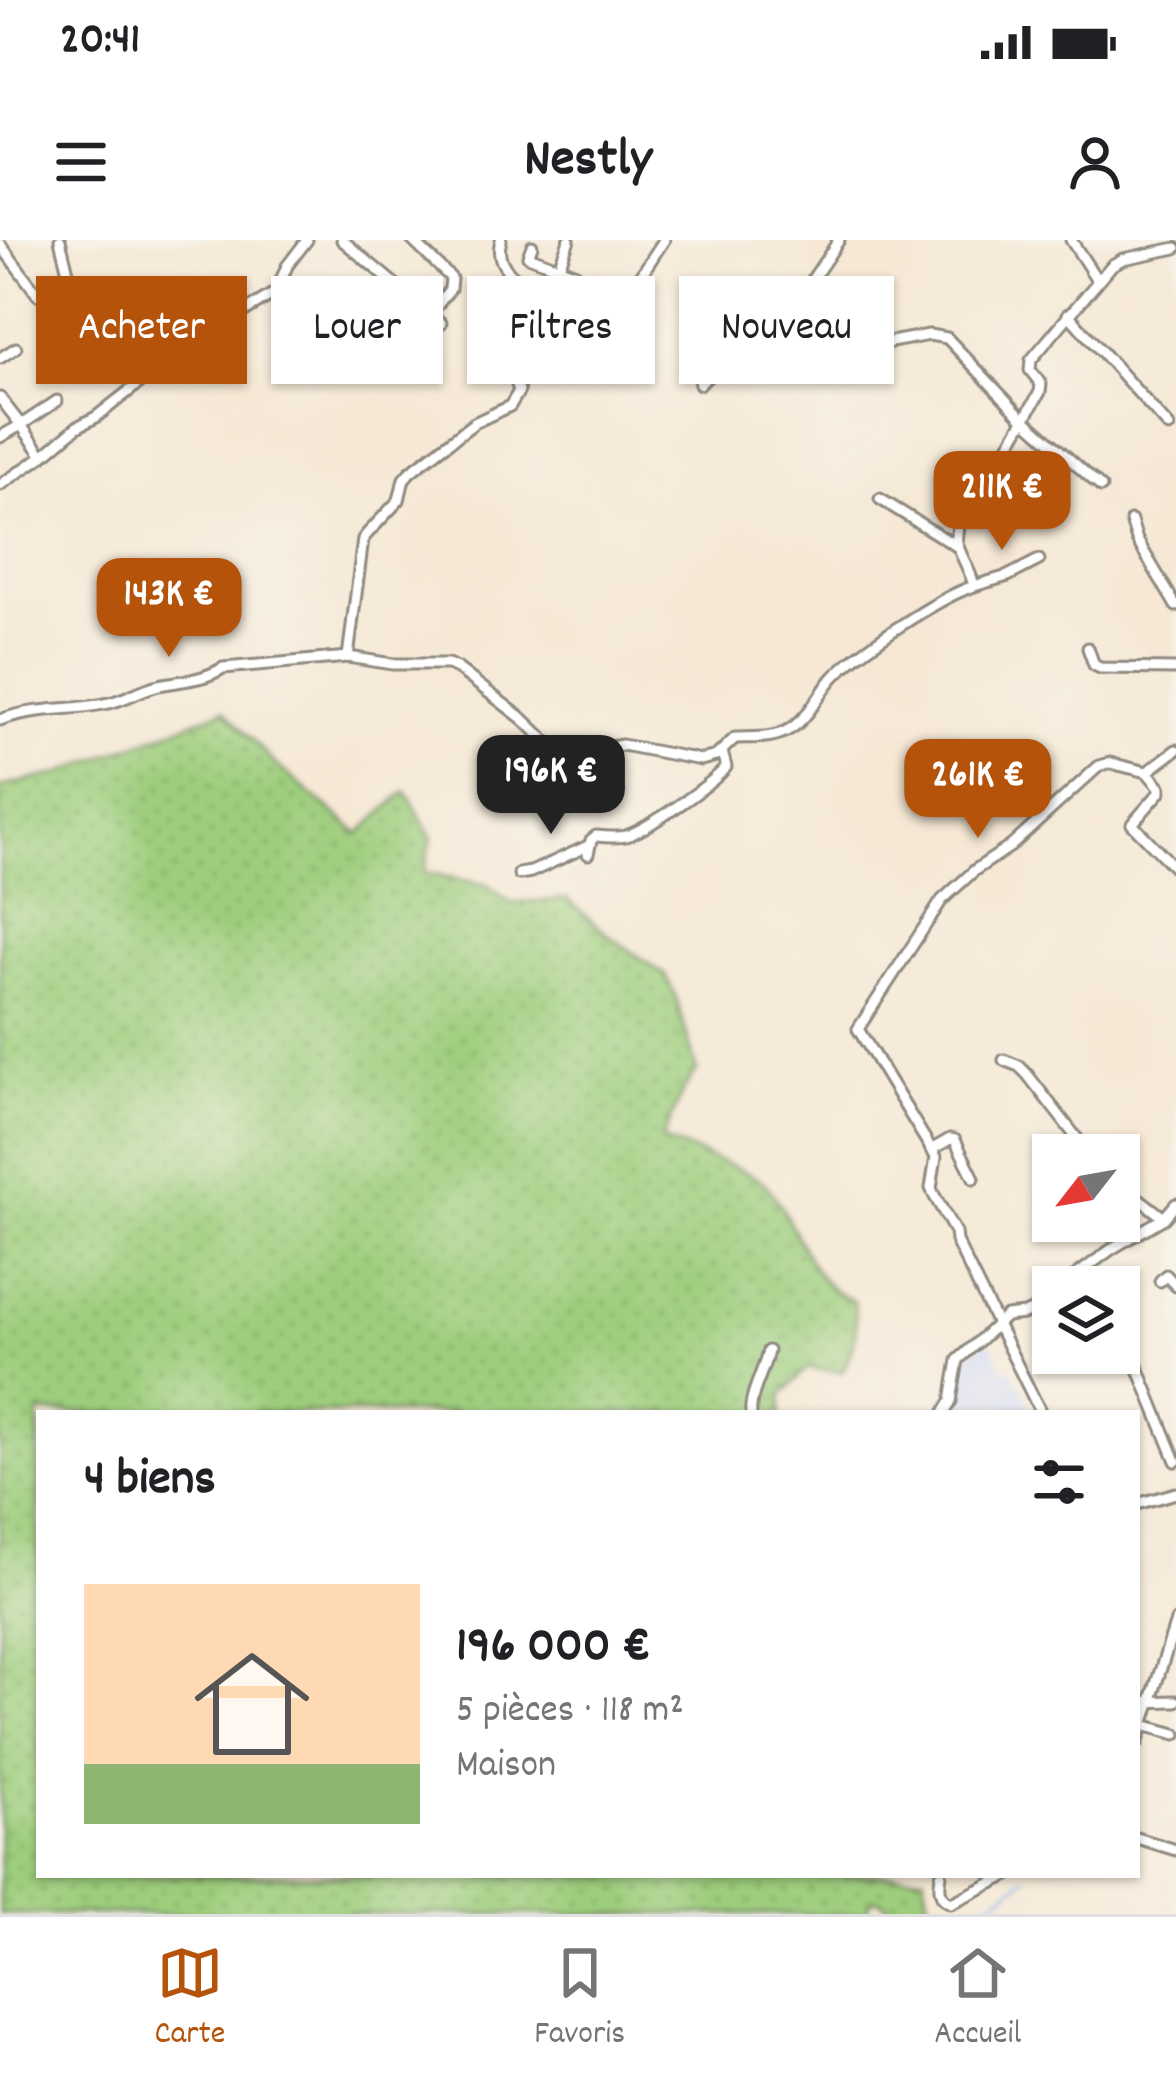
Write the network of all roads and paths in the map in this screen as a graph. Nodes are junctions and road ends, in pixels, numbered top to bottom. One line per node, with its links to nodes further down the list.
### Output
1 (60, 240): 10 (street)
2 (307, 240): 31 (street)
3 (341, 240): 11 (street)
4 (412, 240): 20 (street)
5 (501, 240): 41 (street)
6 (569, 240): 14 (street)
7 (664, 240): 17 (street)
8 (839, 240): 18 (street)
9 (1071, 240): 19 (street)
10 (1, 242)
11 (357, 245): 16 (street)
12 (532, 246): 14 (street)
13 (1176, 248): 19 (street)
14 (559, 267): 15 (street)
15 (576, 274)
16 (390, 276)
17 (641, 276)
18 (814, 276)
19 (1096, 280): 21 (street)
20 (443, 298)
21 (1068, 314): 27 (street); 29 (street)
22 (894, 341): 27 (street)
23 (16, 348): 24 (street)
24 (2, 354)
25 (0, 398): 28 (street)
26 (57, 401): 28 (street)
27 (1026, 418): 33 (street); 36 (street)
28 (21, 425): 30 (street); 31 (street)
29 (1169, 427)
30 (0, 437)
31 (43, 456): 32 (street)
32 (0, 484)
33 (1101, 487)
34 (880, 499): 36 (street)
35 (1131, 521): 39 (street)
36 (958, 547): 38 (street)
37 (1039, 560): 38 (street)
38 (974, 586): 45 (street)
39 (1176, 606)
40 (1088, 648): 42 (street)
41 (348, 657): 43 (street); 45 (street)
42 (1176, 669)
43 (0, 720)
44 (1176, 750): 46 (street)
45 (722, 752): 48 (street)
46 (1147, 772): 47 (street); 51 (street)
47 (1176, 869)
48 (520, 874)
49 (1004, 1060): 50 (street)
50 (1074, 1134)
51 (932, 1150): 52 (street); 60 (street)
52 (974, 1178)
53 (1140, 1199): 55 (street)
54 (1176, 1204): 55 (street)
55 (1164, 1218): 56 (street)
56 (1089, 1266)
57 (1160, 1281): 58 (street)
58 (1176, 1286)
59 (1032, 1310): 60 (street)
60 (999, 1324): 64 (street); 65 (street)
61 (768, 1352): 63 (street)
62 (1140, 1372): 66 (street)
63 (751, 1410)
64 (946, 1410)
65 (1040, 1410)
66 (1176, 1461)
67 (1174, 1496): 68 (street)
68 (1140, 1503)
69 (1176, 1621): 70 (street)
70 (1151, 1699): 71 (street); 72 (street); 73 (street)
71 (1140, 1701)
72 (1176, 1701)
73 (1143, 1725): 74 (street); 75 (street)
74 (1140, 1734)
75 (1176, 1734)
76 (1140, 1839): 77 (street)
77 (1176, 1850)
78 (941, 1878): 79 (street)
79 (1003, 1878)

